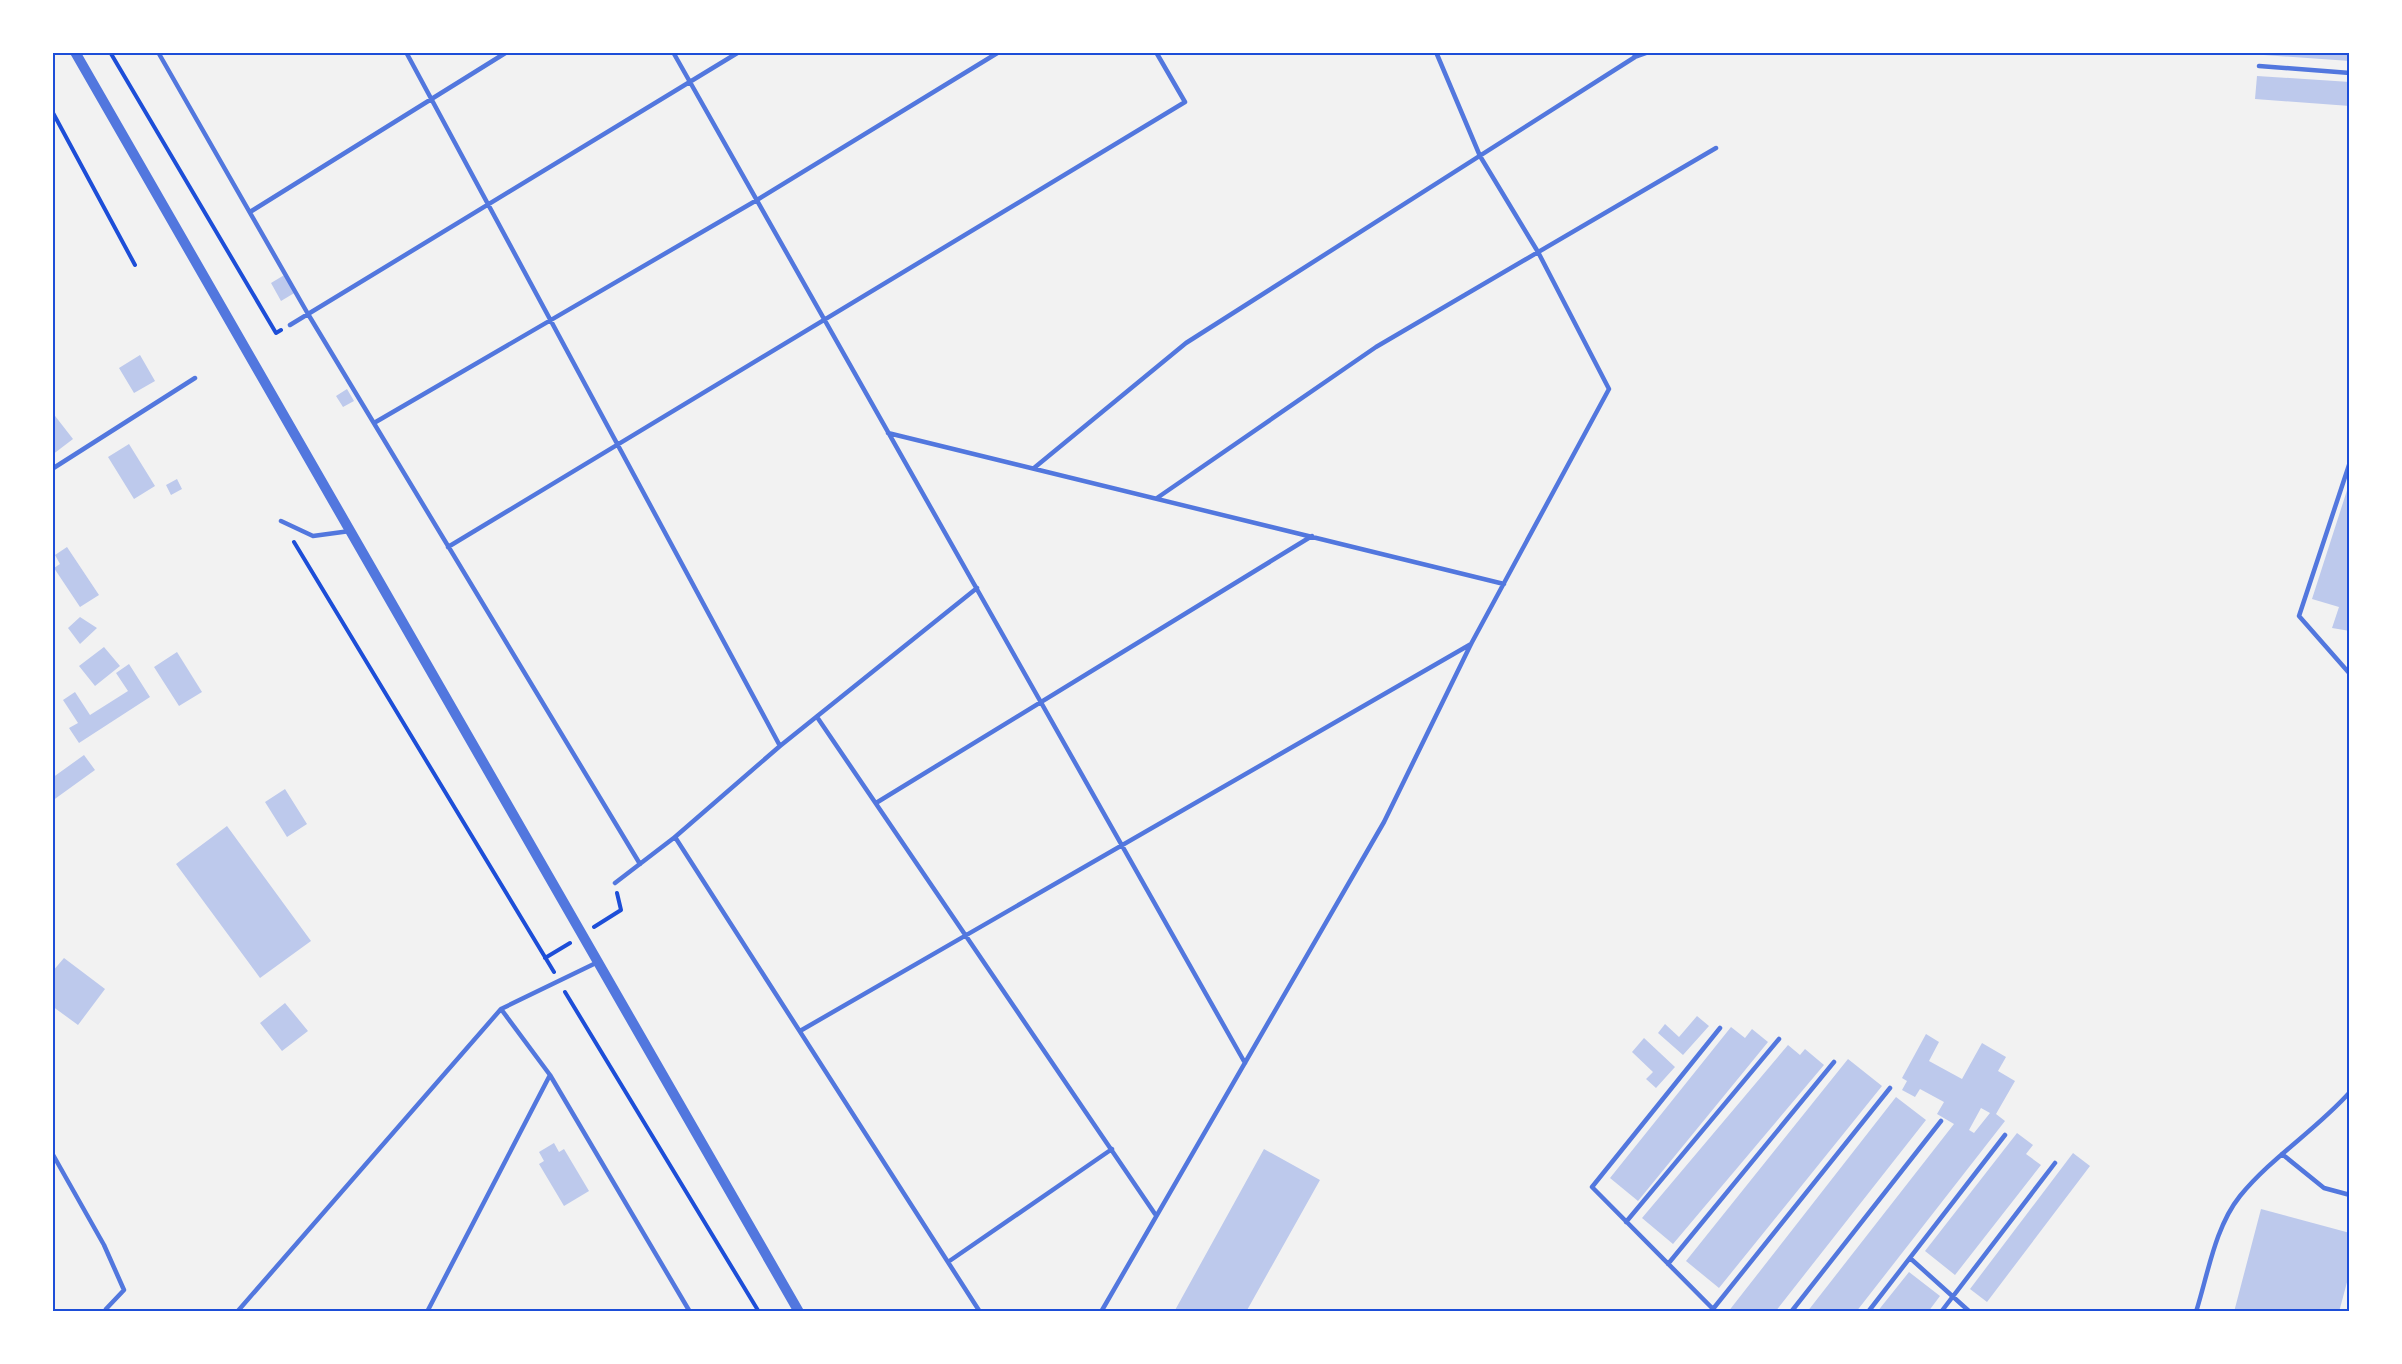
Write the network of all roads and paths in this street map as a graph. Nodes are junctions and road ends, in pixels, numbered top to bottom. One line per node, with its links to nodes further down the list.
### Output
1 (75, 52): 39 (street)
2 (110, 52): 29 (path)
3 (158, 52): 22 (lane)
4 (406, 52): 16 (lane)
5 (507, 52): 16 (lane)
6 (673, 52): 15 (lane)
7 (739, 52): 15 (lane)
8 (999, 52): 20 (lane)
9 (1156, 52): 27 (lane)
10 (1436, 52): 19 (lane)
11 (1649, 52): 12 (lane)
12 (1635, 55): 19 (lane)
13 (2259, 66): 14 (lane)
14 (2349, 73)
15 (690, 82): 20 (lane); 21 (lane)
16 (431, 100): 21 (lane); 22 (lane)
17 (52, 111): 24 (path)
18 (1716, 148): 23 (lane)
19 (1480, 156): 23 (lane); 35 (lane)
20 (757, 200): 26 (lane); 27 (lane)
21 (488, 205): 25 (lane); 26 (lane)
22 (250, 212): 25 (lane)
23 (1538, 252): 37 (lane); 42 (lane)
24 (135, 266)
25 (308, 314): 28 (lane); 31 (lane)
26 (550, 320): 31 (lane); 33 (lane)
27 (825, 320): 32 (lane); 33 (lane)
28 (290, 325)
29 (276, 333)
30 (195, 378): 36 (lane)
31 (374, 423): 41 (lane)
32 (888, 433): 35 (lane); 43 (lane)
33 (618, 445): 41 (lane); 48 (lane)
34 (2349, 462): 45 (lane)
35 (1034, 468): 37 (lane)
36 (52, 469)
37 (1157, 498): 40 (lane)
38 (281, 521): 39 (lane); 56 (path)
39 (351, 531): 55 (street)
40 (1312, 536): 42 (lane); 46 (lane)
41 (448, 547): 52 (lane)
42 (1504, 584): 44 (lane)
43 (977, 588): 46 (lane); 47 (lane)
44 (1471, 644): 51 (lane); 62 (lane)
45 (2349, 674)
46 (1041, 702): 49 (lane); 51 (lane)
47 (817, 717): 48 (lane); 49 (lane)
48 (780, 746): 50 (lane)
49 (876, 803): 54 (lane)
50 (675, 837): 52 (lane); 59 (lane)
51 (1122, 845): 54 (lane); 62 (lane)
52 (640, 864): 53 (lane)
53 (615, 883)
54 (965, 935): 59 (lane); 68 (lane)
55 (598, 962): 56 (lane); 85 (street)
56 (559, 981): 57 (lane); 84 (path)
57 (501, 1009): 63 (lane); 82 (lane)
58 (1720, 1028): 74 (lane)
59 (800, 1031): 76 (lane)
60 (1779, 1039): 74 (lane)
61 (1834, 1062): 77 (lane)
62 (1245, 1063): 73 (lane)
63 (550, 1075): 79 (lane); 83 (lane)
64 (1890, 1088): 80 (lane)
65 (2349, 1092): 70 (lane)
66 (1941, 1121): 88 (lane)
67 (2005, 1135): 75 (lane)
68 (1112, 1149): 73 (lane); 76 (lane)
69 (52, 1153): 81 (lane)
70 (2282, 1154): 72 (lane); 92 (lane)
71 (2055, 1163): 78 (lane)
72 (2349, 1195)
73 (1155, 1214): 87 (lane)
74 (1626, 1222): 77 (lane)
75 (1910, 1258): 78 (lane); 89 (lane)
76 (948, 1262): 86 (lane)
77 (1668, 1264): 80 (lane)
78 (1953, 1296): 90 (lane); 91 (lane)
79 (430, 1310)
80 (1714, 1310)
81 (109, 1311)
82 (237, 1311)
83 (690, 1311)
84 (759, 1311)
85 (799, 1311)
86 (980, 1311)
87 (1101, 1311)
88 (1791, 1311)
89 (1868, 1311)
90 (1941, 1311)
91 (1970, 1311)
92 (2196, 1311)

